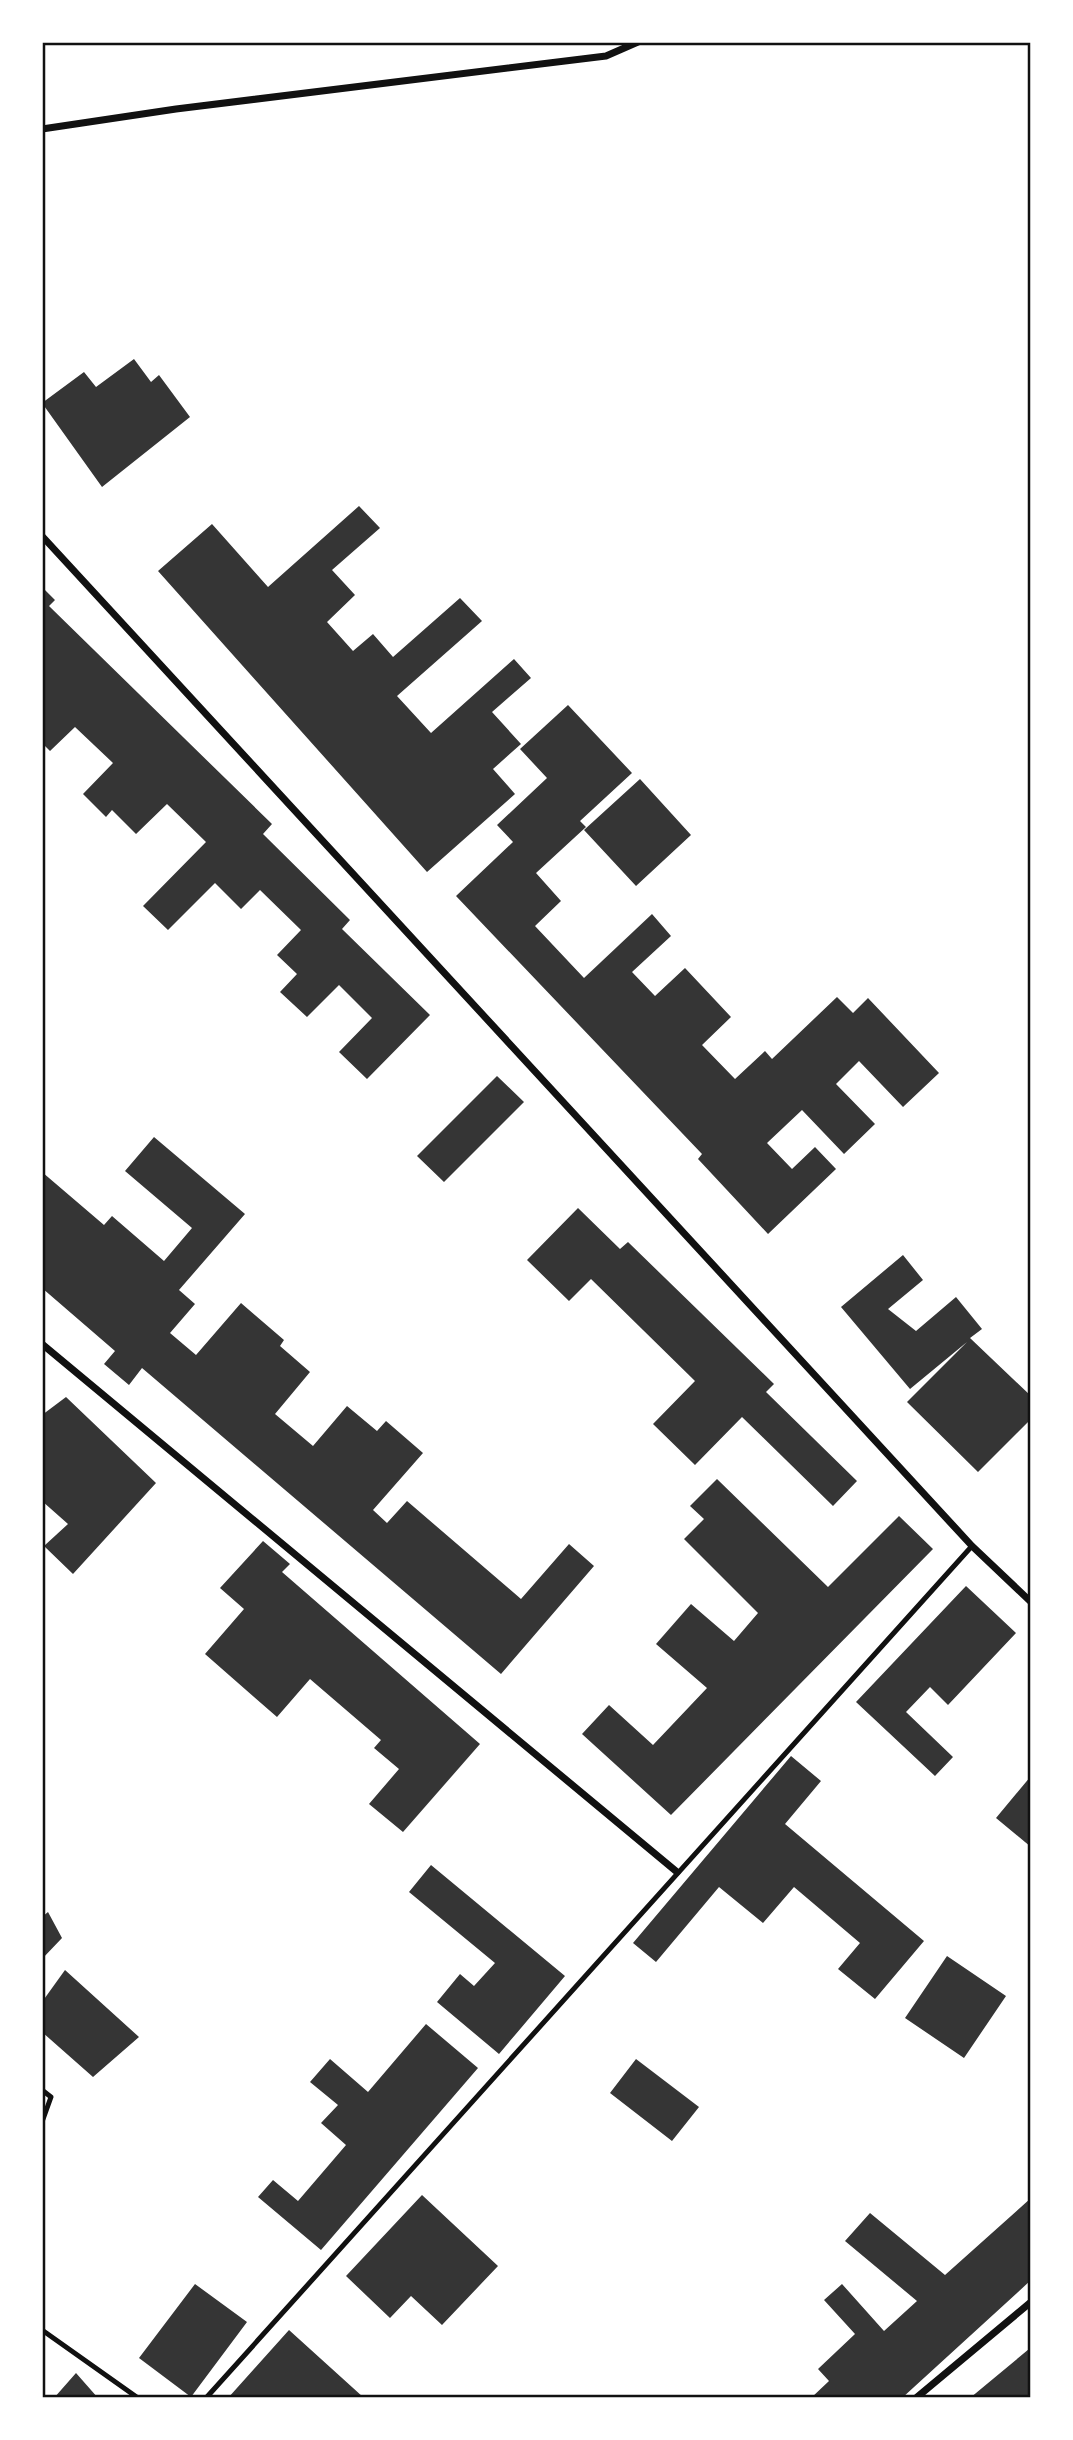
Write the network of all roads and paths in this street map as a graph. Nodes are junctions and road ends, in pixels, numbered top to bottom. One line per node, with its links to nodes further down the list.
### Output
1 (638, 42): 2 (street)
2 (42, 129)
3 (42, 536): 5 (street)
4 (42, 1344): 7 (street)
5 (971, 1546): 6 (street); 7 (lane)
6 (1031, 1602)
7 (677, 1872): 13 (lane)
8 (42, 2090): 9 (lane)
9 (42, 2122)
10 (1031, 2302): 14 (street)
11 (42, 2330): 12 (lane)
12 (138, 2398)
13 (206, 2398)
14 (916, 2398)

